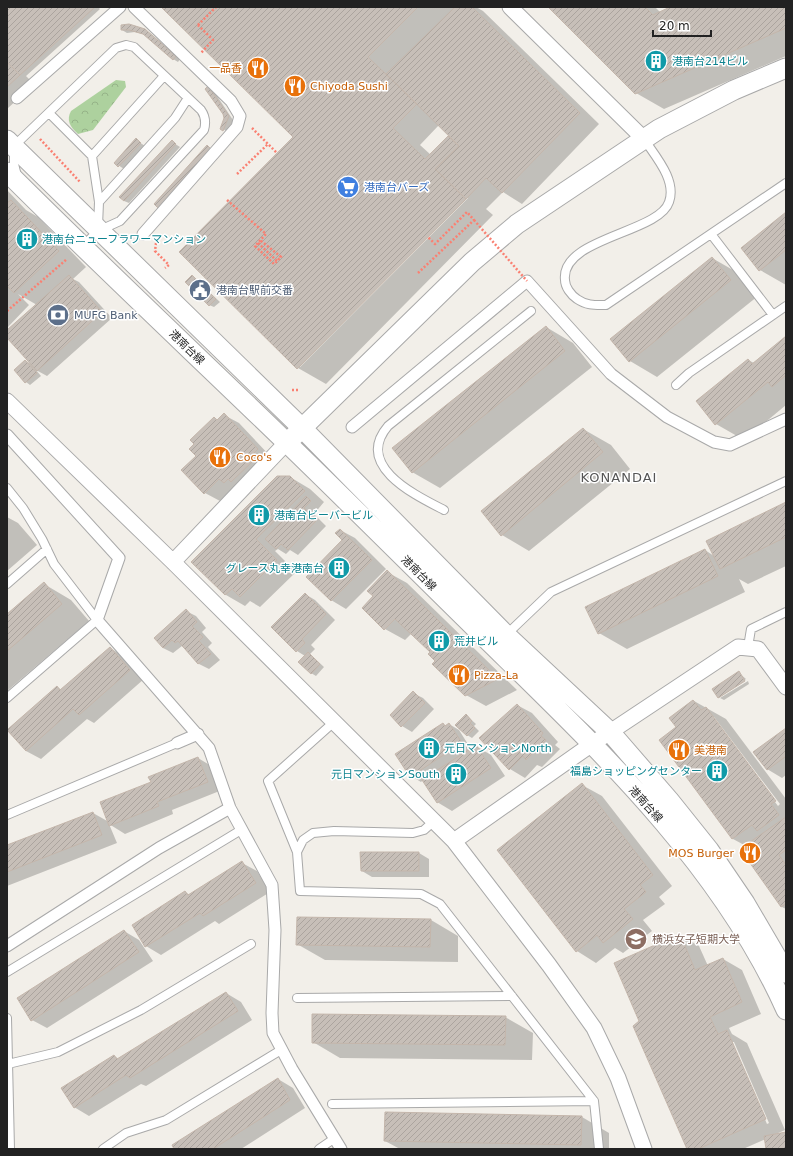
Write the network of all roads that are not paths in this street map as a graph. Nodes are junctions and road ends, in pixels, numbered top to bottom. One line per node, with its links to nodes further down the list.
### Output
1 (120, 7): 6 (street)
2 (134, 7): 16 (street)
3 (510, 7): 9 (street)
4 (786, 68): 9 (street)
5 (164, 76): 7 (lane); 8 (lane); 11 (lane)
6 (17, 98)
7 (188, 98): 14 (lane); 15 (lane)
8 (49, 113): 10 (lane); 11 (lane)
9 (644, 139): 17 (lane); 26 (street)
10 (10, 143): 12 (lane); 15 (street, 港南台線)
11 (92, 156): 14 (lane)
12 (13, 178): 18 (street, 港南台線)
13 (786, 182): 17 (lane)
14 (99, 202): 15 (lane)
15 (98, 231): 18 (lane); 26 (street, 港南台線)
16 (143, 234)
17 (711, 234): 21 (lane)
18 (77, 251): 28 (street, 港南台線)
19 (786, 306): 21 (lane)
20 (531, 311): 31 (lane)
21 (773, 315): 22 (lane)
22 (676, 385)
23 (7, 401): 33 (street)
24 (786, 419): 25 (street)
25 (352, 427)
26 (303, 429): 28 (street); 37 (street, 港南台線)
27 (7, 435): 36 (street)
28 (287, 442): 33 (street); 45 (street, 港南台線)
29 (786, 481): 37 (lane)
30 (7, 488): 32 (lane)
31 (444, 510)
32 (46, 549): 34 (lane); 36 (lane)
33 (173, 562): 41 (street)
34 (7, 584)
35 (786, 612): 38 (lane)
36 (97, 620): 40 (lane); 43 (street)
37 (506, 636): 42 (street, 港南台線)
38 (748, 647): 39 (street); 42 (street)
39 (786, 687)
40 (7, 698)
41 (334, 722): 48 (street); 51 (lane)
42 (610, 733): 45 (street); 55 (street, 港南台線)
43 (198, 734): 44 (street); 46 (street)
44 (177, 743): 47 (lane)
45 (592, 744): 50 (street); 58 (street, 港南台線)
46 (230, 808): 49 (street); 53 (street)
47 (7, 815)
48 (434, 821): 50 (street); 51 (lane)
49 (241, 830): 54 (lane); 60 (street)
50 (454, 841): 70 (street)
51 (297, 852): 56 (lane)
52 (251, 944): 61 (lane)
53 (7, 946)
54 (7, 972)
55 (786, 973)
56 (512, 996): 57 (lane); 62 (lane)
57 (297, 998)
58 (786, 1010)
59 (7, 1018): 61 (lane)
60 (281, 1050): 64 (street); 66 (lane)
61 (8, 1064): 65 (lane)
62 (594, 1101): 63 (lane); 69 (lane)
63 (332, 1104)
64 (335, 1138): 67 (lane); 68 (street)
65 (10, 1149)
66 (103, 1149)
67 (319, 1149)
68 (341, 1149)
69 (599, 1149)
70 (644, 1149)

